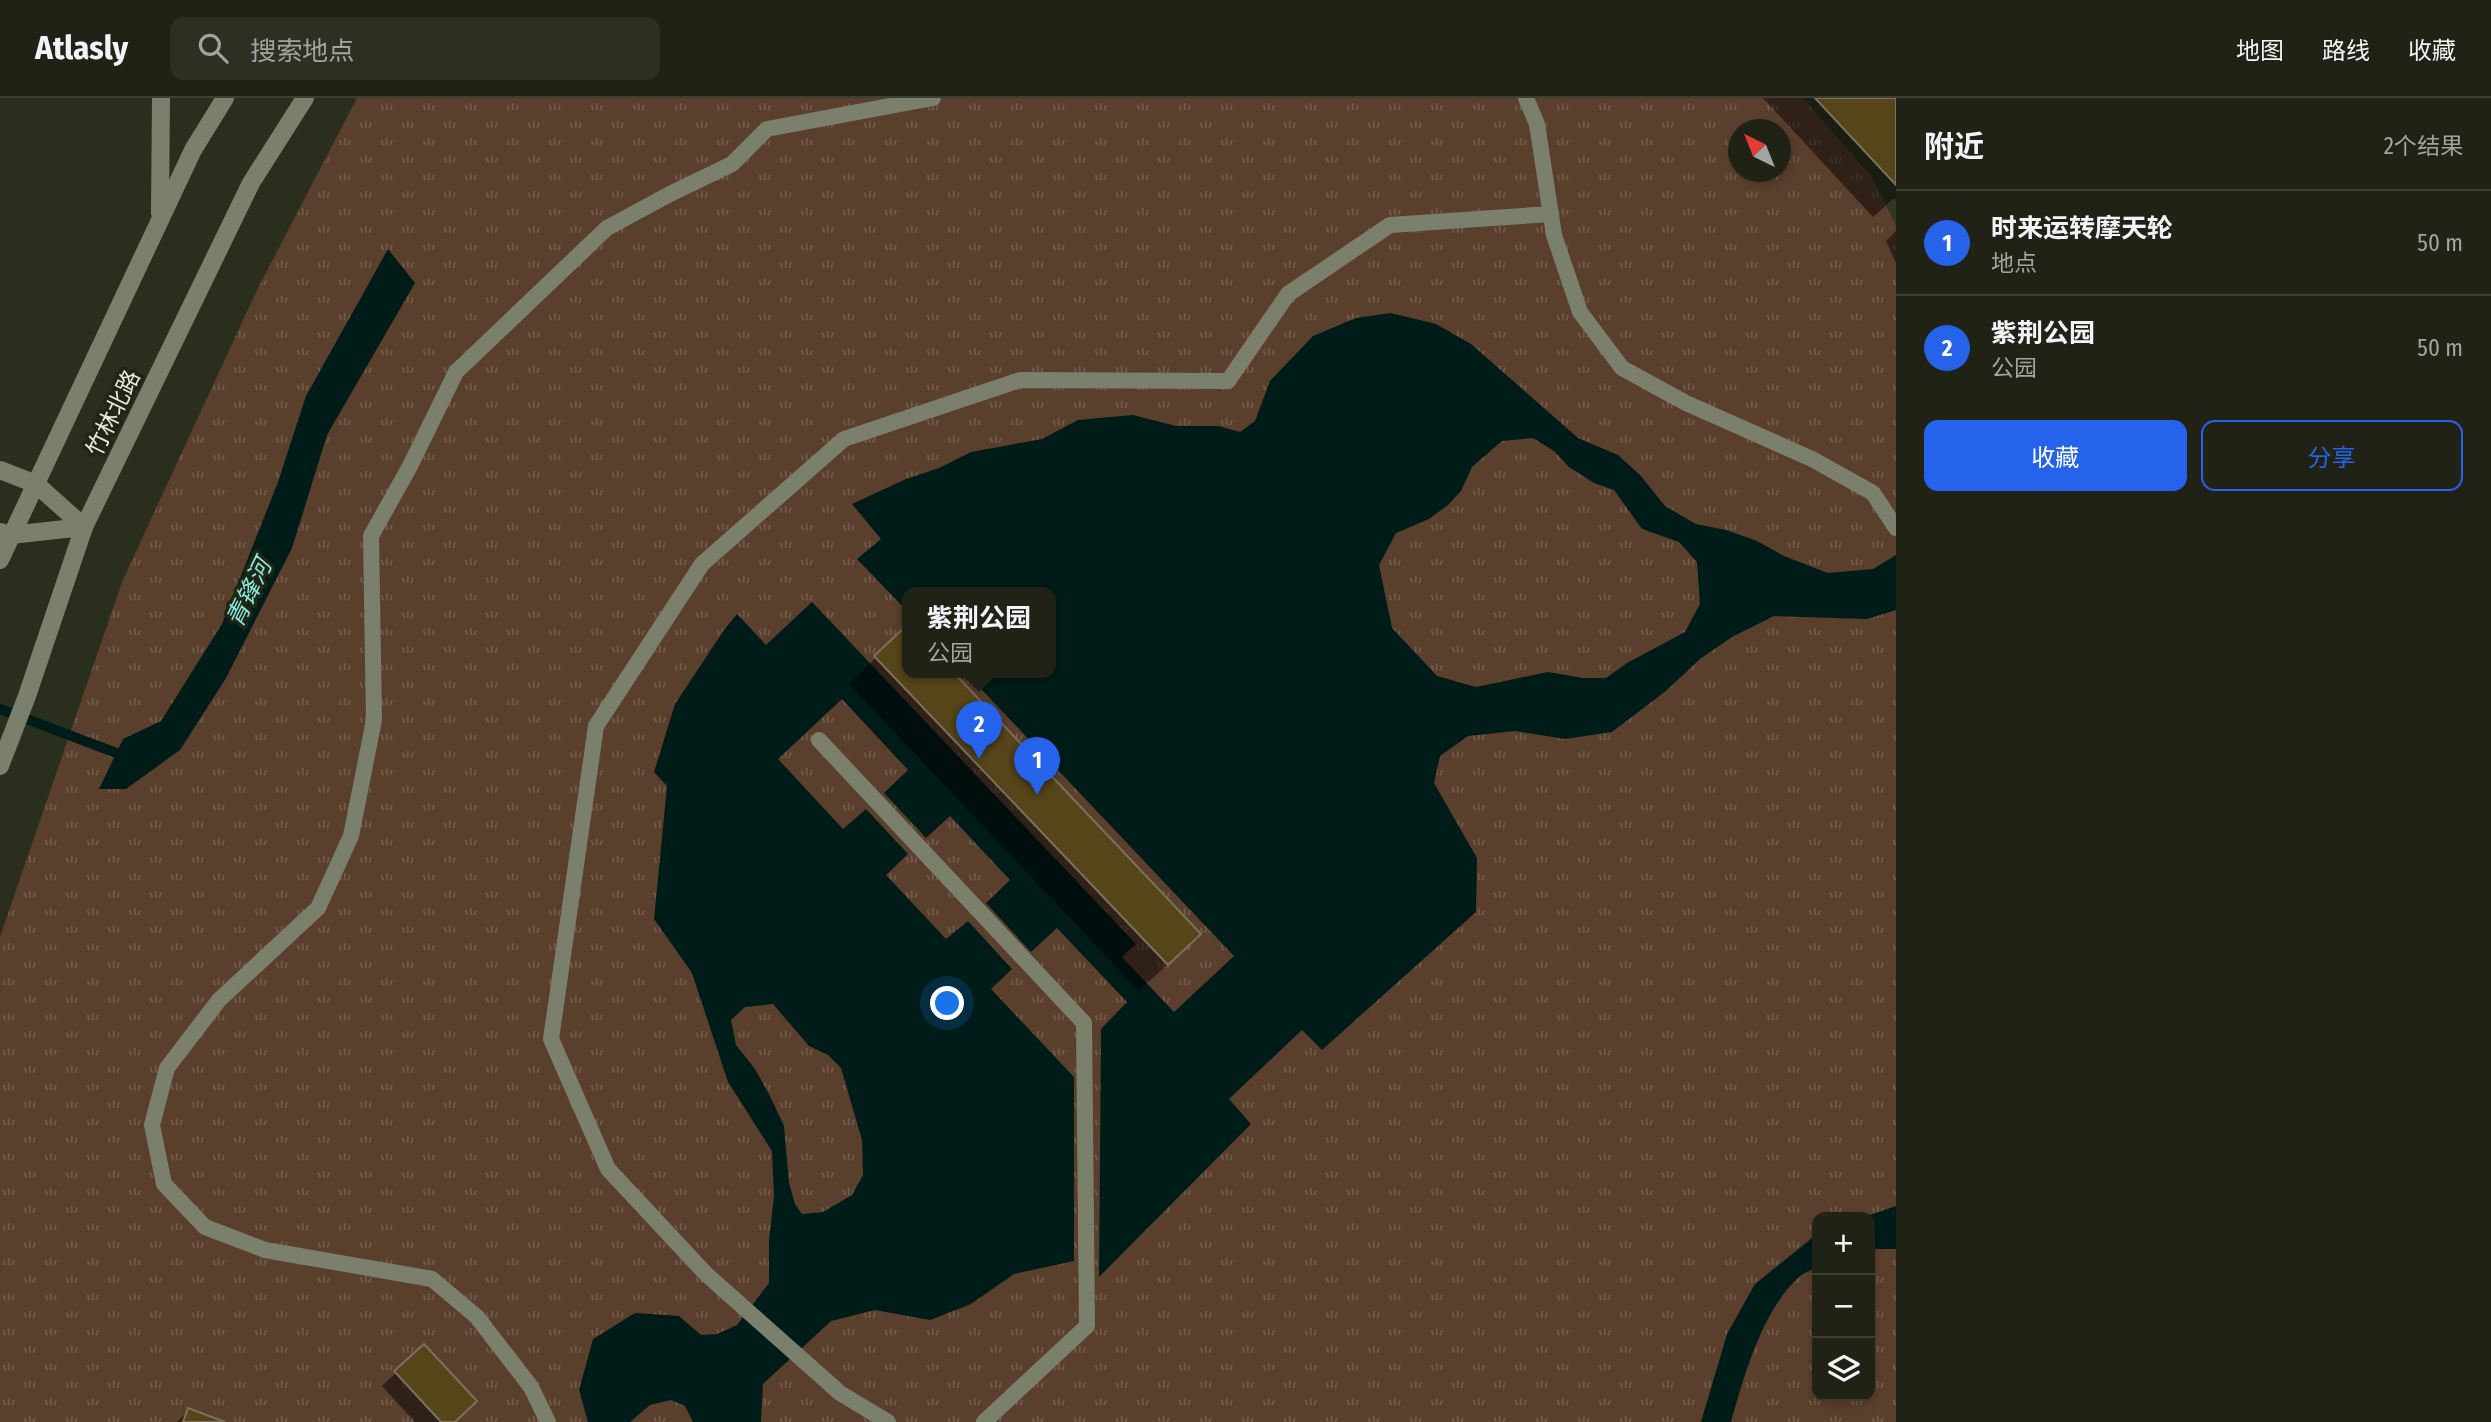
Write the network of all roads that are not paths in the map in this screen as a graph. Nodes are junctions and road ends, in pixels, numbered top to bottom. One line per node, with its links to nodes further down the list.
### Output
1 (161, 98): 7 (main road)
2 (225, 98): 7 (main road, 竹林北路)
3 (306, 98): 10 (main road, 竹林北路)
4 (933, 98): 16 (lane)
5 (1526, 98): 6 (lane)
6 (1550, 214): 11 (lane); 17 (lane)
7 (160, 221): 9 (main road, 竹林北路)
8 (0, 470): 9 (main road)
9 (36, 484): 10 (main road); 12 (main road, 竹林北路)
10 (84, 527): 12 (main road); 15 (main road, 竹林北路)
11 (1896, 528)
12 (5, 533): 13 (main road, 竹林北路)
13 (0, 560)
14 (819, 740): 18 (lane)
15 (0, 766)
16 (548, 1422)
17 (888, 1422)
18 (984, 1422)

